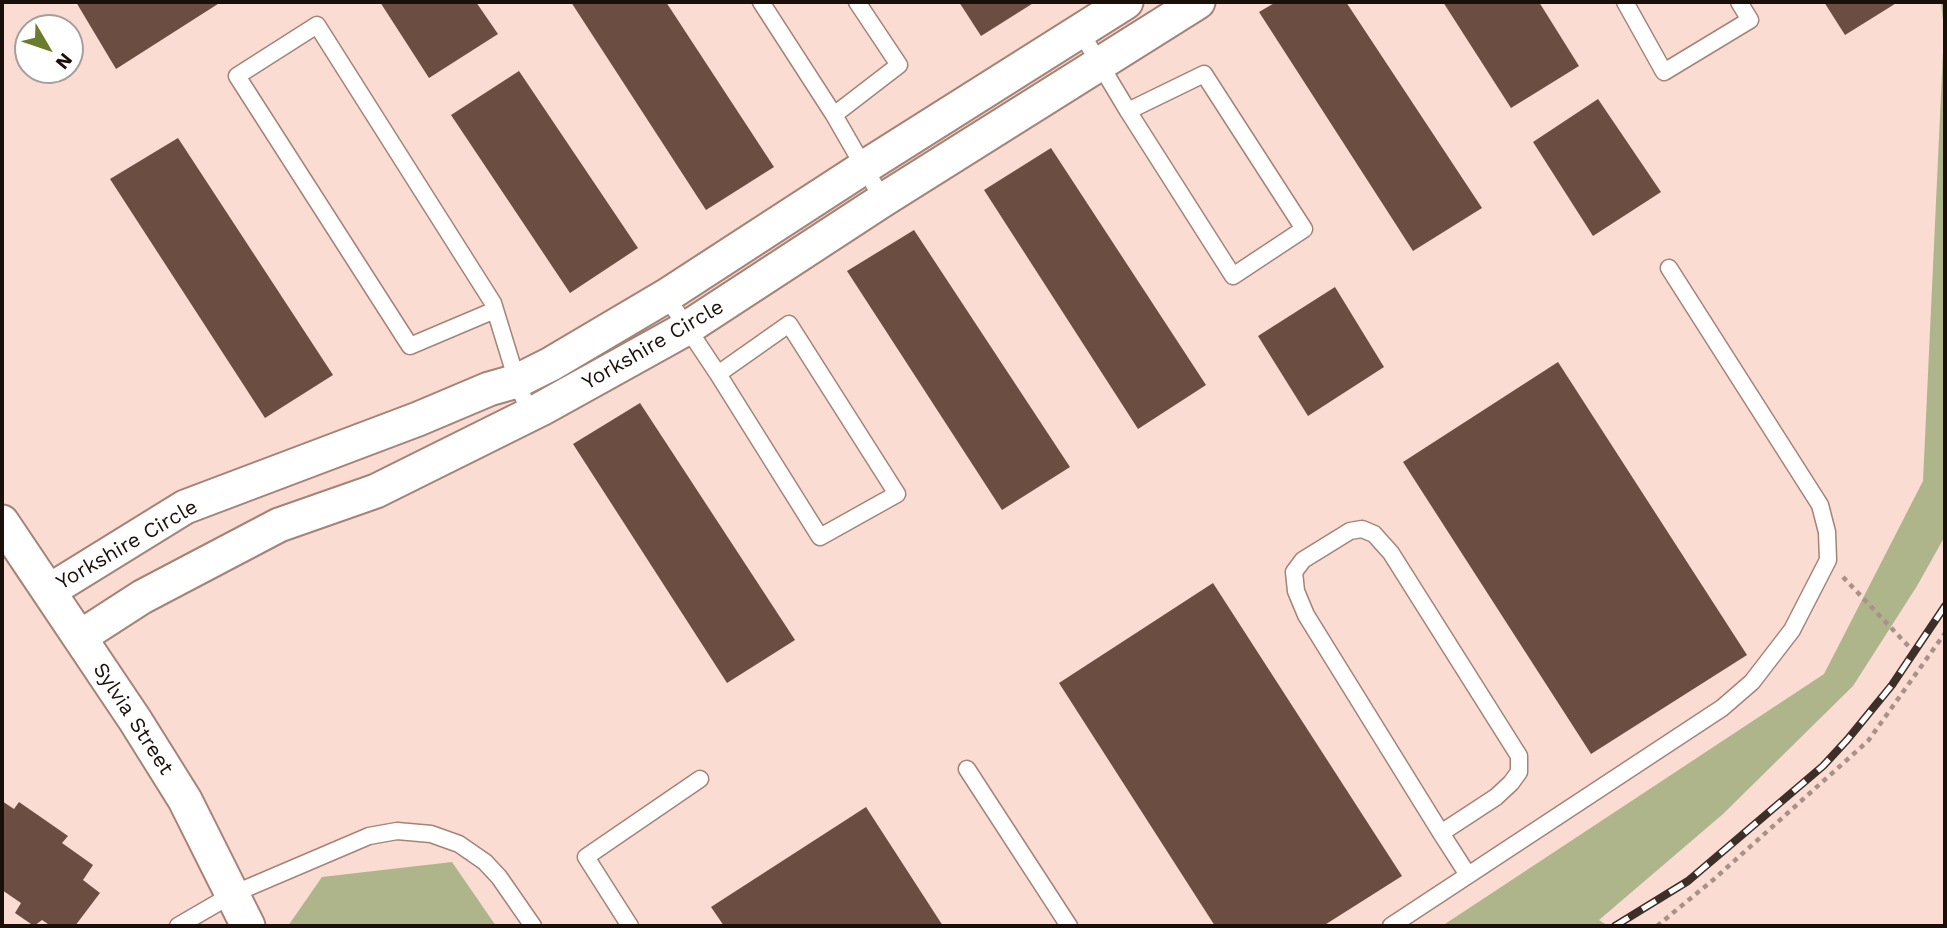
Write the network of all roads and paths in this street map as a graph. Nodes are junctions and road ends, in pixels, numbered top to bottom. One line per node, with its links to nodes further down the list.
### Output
1 (761, 2): 10 (lane)
2 (857, 2): 10 (lane)
3 (1126, 2): 7 (street, Yorkshire Circle)
4 (1198, 2): 8 (street, Yorkshire Circle)
5 (1625, 2): 6 (lane)
6 (1739, 2)
7 (1080, 31): 8 (lane); 11 (street, Yorkshire Circle)
8 (1100, 63): 9 (lane); 12 (street, Yorkshire Circle)
9 (1128, 111): 9 (lane)
10 (834, 116): 11 (lane)
11 (863, 168): 12 (lane); 14 (street, Yorkshire Circle)
12 (883, 200): 16 (street, Yorkshire Circle)
13 (1669, 268): 21 (lane)
14 (666, 296): 16 (lane); 18 (street, Yorkshire Circle)
15 (495, 310): 15 (lane); 18 (lane)
16 (687, 328): 17 (lane); 19 (street, Yorkshire Circle)
17 (718, 374): 17 (lane)
18 (517, 381): 19 (lane); 22 (street, Yorkshire Circle)
19 (530, 415): 24 (street, Yorkshire Circle)
20 (2, 522): 22 (street, Sylvia Street)
21 (1828, 560): 25 (path); 29 (lane)
22 (49, 591): 24 (street, Sylvia Street)
23 (1945, 633): 37 (path)
24 (80, 638): 30 (street, Sylvia Street)
25 (1915, 653)
26 (967, 769): 35 (lane)
27 (700, 779): 34 (lane)
28 (1441, 832): 28 (lane); 29 (lane)
29 (1468, 875): 36 (lane)
30 (233, 894): 31 (lane); 32 (street, Sylvia Street); 33 (lane)
31 (178, 926)
32 (247, 926)
33 (533, 926)
34 (630, 926)
35 (1069, 926)
36 (1391, 926)
37 (1657, 926)

